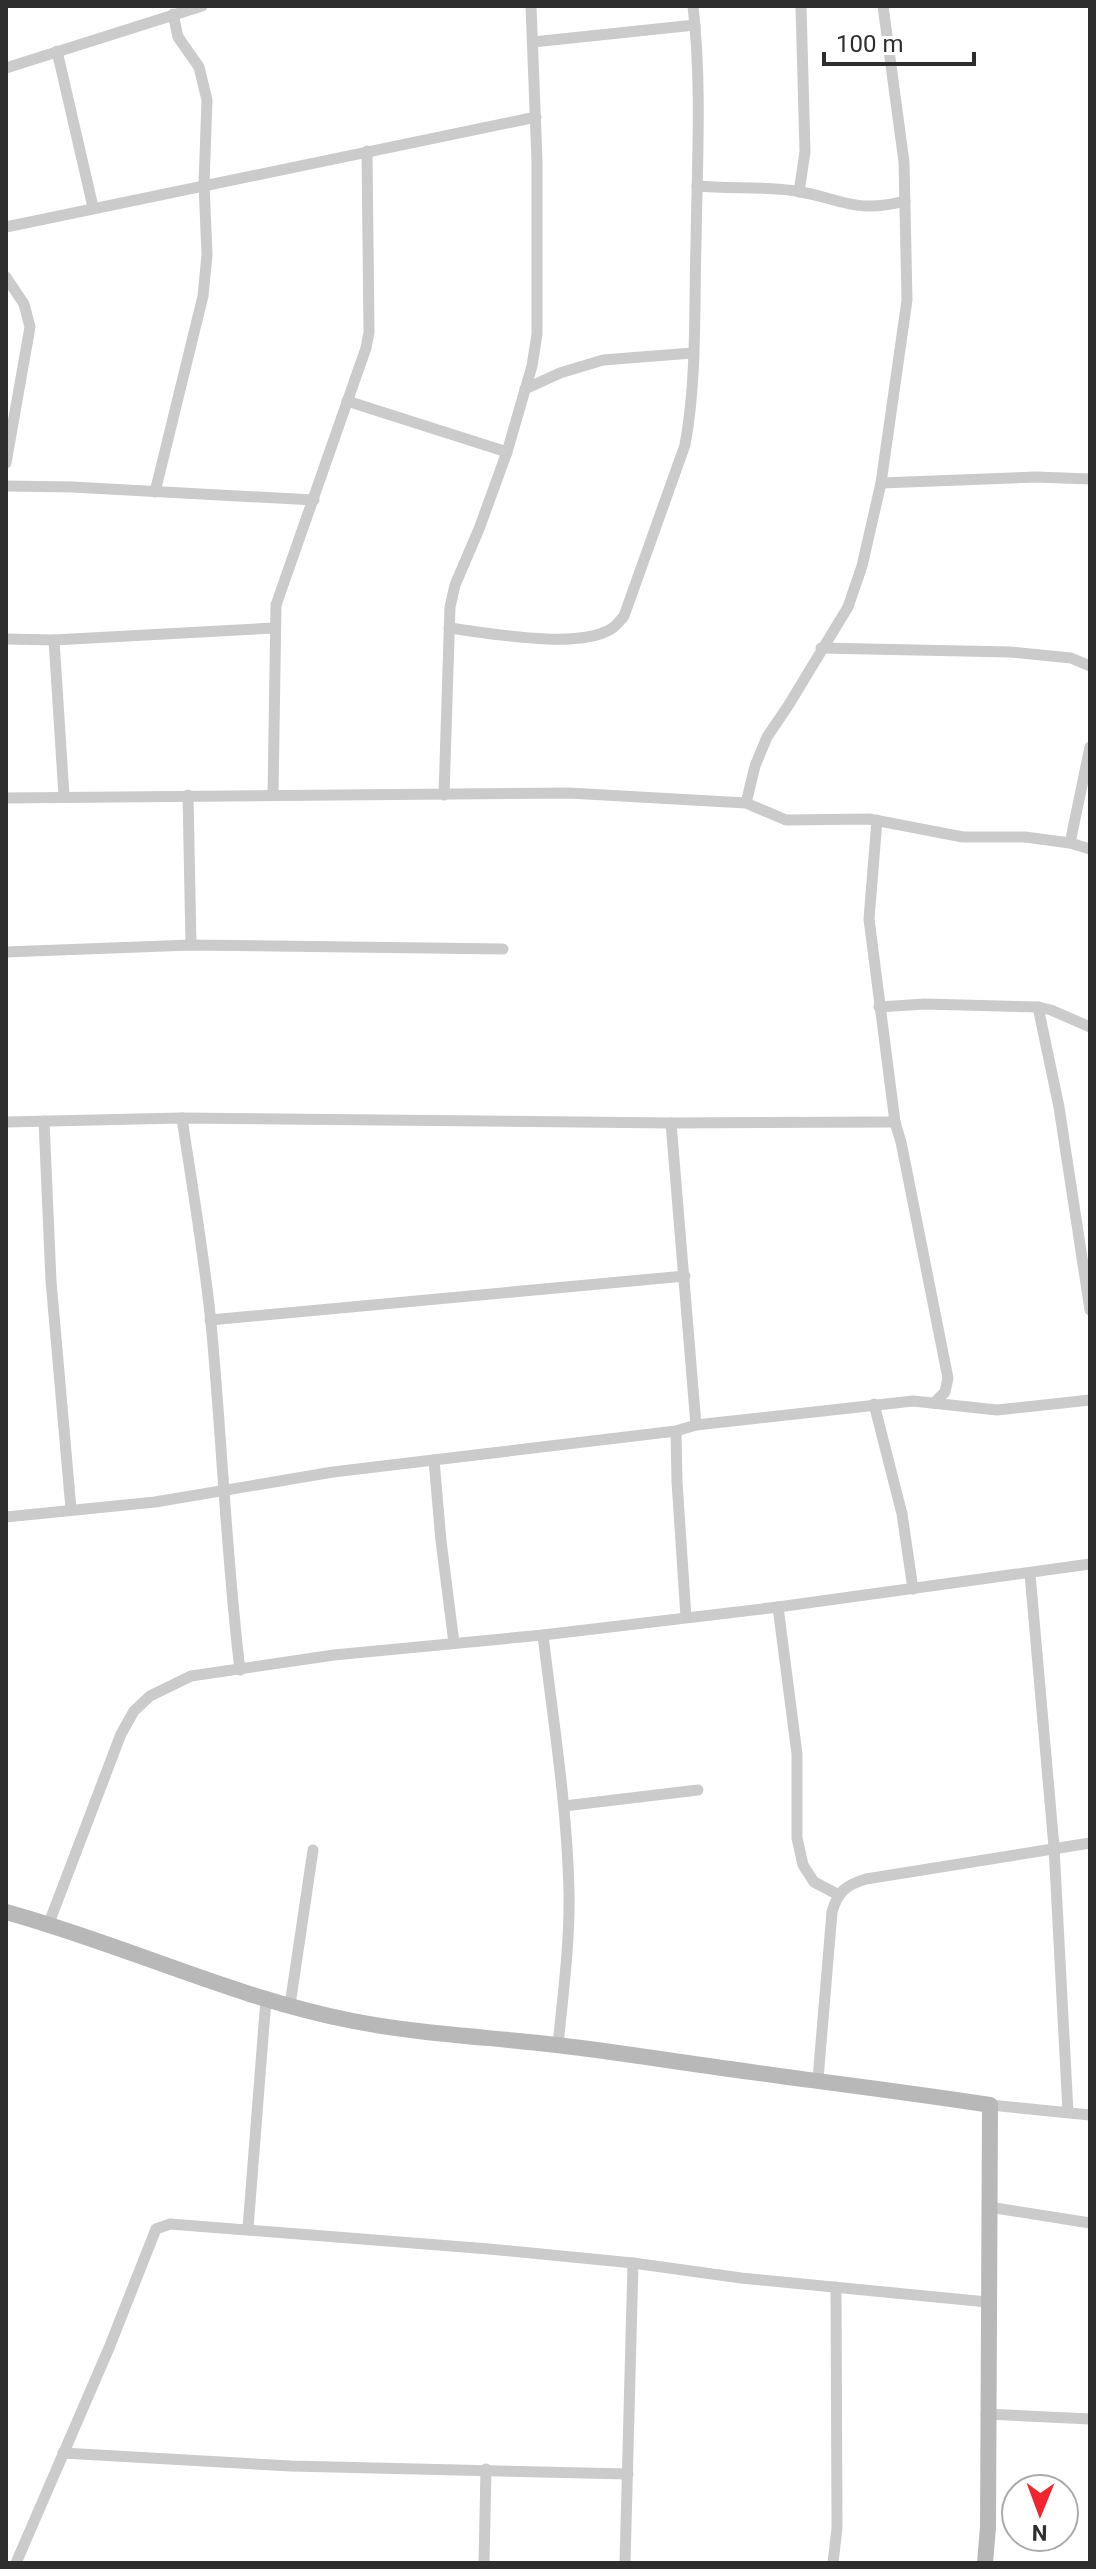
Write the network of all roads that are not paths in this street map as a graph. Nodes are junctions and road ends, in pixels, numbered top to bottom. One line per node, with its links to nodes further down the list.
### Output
1 (202, 6): 6 (street)
2 (531, 6): 9 (street)
3 (693, 6): 8 (street)
4 (801, 6): 16 (street)
5 (883, 6): 17 (street)
6 (186, 8): 7 (street)
7 (173, 14): 10 (street); 14 (street)
8 (695, 25): 9 (street); 15 (street)
9 (533, 42): 12 (street)
10 (57, 51): 11 (street); 18 (street)
11 (6, 68)
12 (536, 117): 13 (street); 22 (street)
13 (367, 151): 14 (street); 23 (street)
14 (204, 184): 18 (street); 29 (street)
15 (697, 186): 16 (street); 21 (street)
16 (799, 192): 17 (street)
17 (905, 201): 27 (street)
18 (93, 207): 19 (street)
19 (6, 227)
20 (6, 277): 25 (street)
21 (692, 353): 22 (street); 32 (street)
22 (525, 389): 24 (street)
23 (347, 401): 24 (street); 30 (street)
24 (507, 452): 32 (street)
25 (6, 463)
26 (1090, 479): 27 (street)
27 (881, 483): 35 (street)
28 (6, 486): 29 (street)
29 (155, 492): 30 (street)
30 (314, 500): 31 (street)
31 (274, 628): 34 (street); 39 (street)
32 (449, 628): 40 (street)
33 (6, 639): 34 (street)
34 (54, 640): 41 (street)
35 (821, 648): 36 (street); 43 (street)
36 (1090, 666)
37 (1090, 747): 45 (street)
38 (188, 795): 39 (street); 41 (street); 47 (street)
39 (273, 795): 40 (street)
40 (444, 795): 43 (street)
41 (64, 796): 42 (street)
42 (6, 798)
43 (746, 803): 44 (street)
44 (877, 820): 45 (street); 50 (street)
45 (1070, 843): 46 (street)
46 (1090, 849)
47 (191, 945): 48 (street); 49 (street)
48 (503, 949)
49 (6, 952)
50 (879, 1007): 51 (street); 56 (street)
51 (1038, 1007): 52 (street); 59 (street)
52 (1090, 1027)
53 (182, 1118): 54 (street); 57 (street); 60 (street)
54 (44, 1121): 55 (street); 68 (street)
55 (6, 1122)
56 (895, 1122): 57 (street); 62 (street)
57 (671, 1123): 58 (street)
58 (685, 1276): 60 (street); 64 (street)
59 (1090, 1310)
60 (210, 1320): 67 (street)
61 (1090, 1400): 62 (street)
62 (934, 1403): 63 (street)
63 (874, 1404): 64 (street); 72 (street)
64 (696, 1425): 65 (street)
65 (676, 1431): 66 (street); 74 (street)
66 (434, 1460): 67 (street); 76 (street)
67 (225, 1492): 68 (street); 77 (street)
68 (71, 1509): 69 (street)
69 (6, 1517)
70 (1090, 1564): 71 (street)
71 (1030, 1574): 72 (street); 81 (street)
72 (913, 1589): 73 (street)
73 (778, 1607): 74 (street); 83 (street)
74 (686, 1617): 75 (street)
75 (543, 1635): 76 (street); 79 (street)
76 (454, 1643): 77 (street)
77 (240, 1670): 85 (street)
78 (698, 1790): 79 (street)
79 (564, 1806): 88 (street)
80 (1090, 1843): 81 (street)
81 (1054, 1847): 83 (street); 91 (street)
82 (313, 1850): 87 (street)
83 (837, 1894): 89 (street)
84 (6, 1912): 85 (street)
85 (49, 1923): 86 (street)
86 (266, 1999): 87 (street); 95 (street)
87 (290, 2005): 88 (street)
88 (558, 2045): 89 (street)
89 (818, 2079): 90 (street)
90 (990, 2105): 91 (street); 93 (street)
91 (1068, 2112): 92 (street)
92 (1090, 2115)
93 (989, 2207): 94 (street); 98 (street)
94 (1090, 2223)
95 (248, 2228): 96 (street); 101 (street)
96 (633, 2263): 97 (street); 103 (street)
97 (836, 2287): 98 (street); 107 (street)
98 (987, 2302): 99 (street)
99 (986, 2414): 100 (street); 108 (street)
100 (1090, 2419)
101 (63, 2453): 102 (street); 104 (street)
102 (486, 2469): 103 (street); 105 (street)
103 (628, 2474): 106 (street)
104 (16, 2563)
105 (484, 2563)
106 (625, 2563)
107 (833, 2563)
108 (985, 2563)

